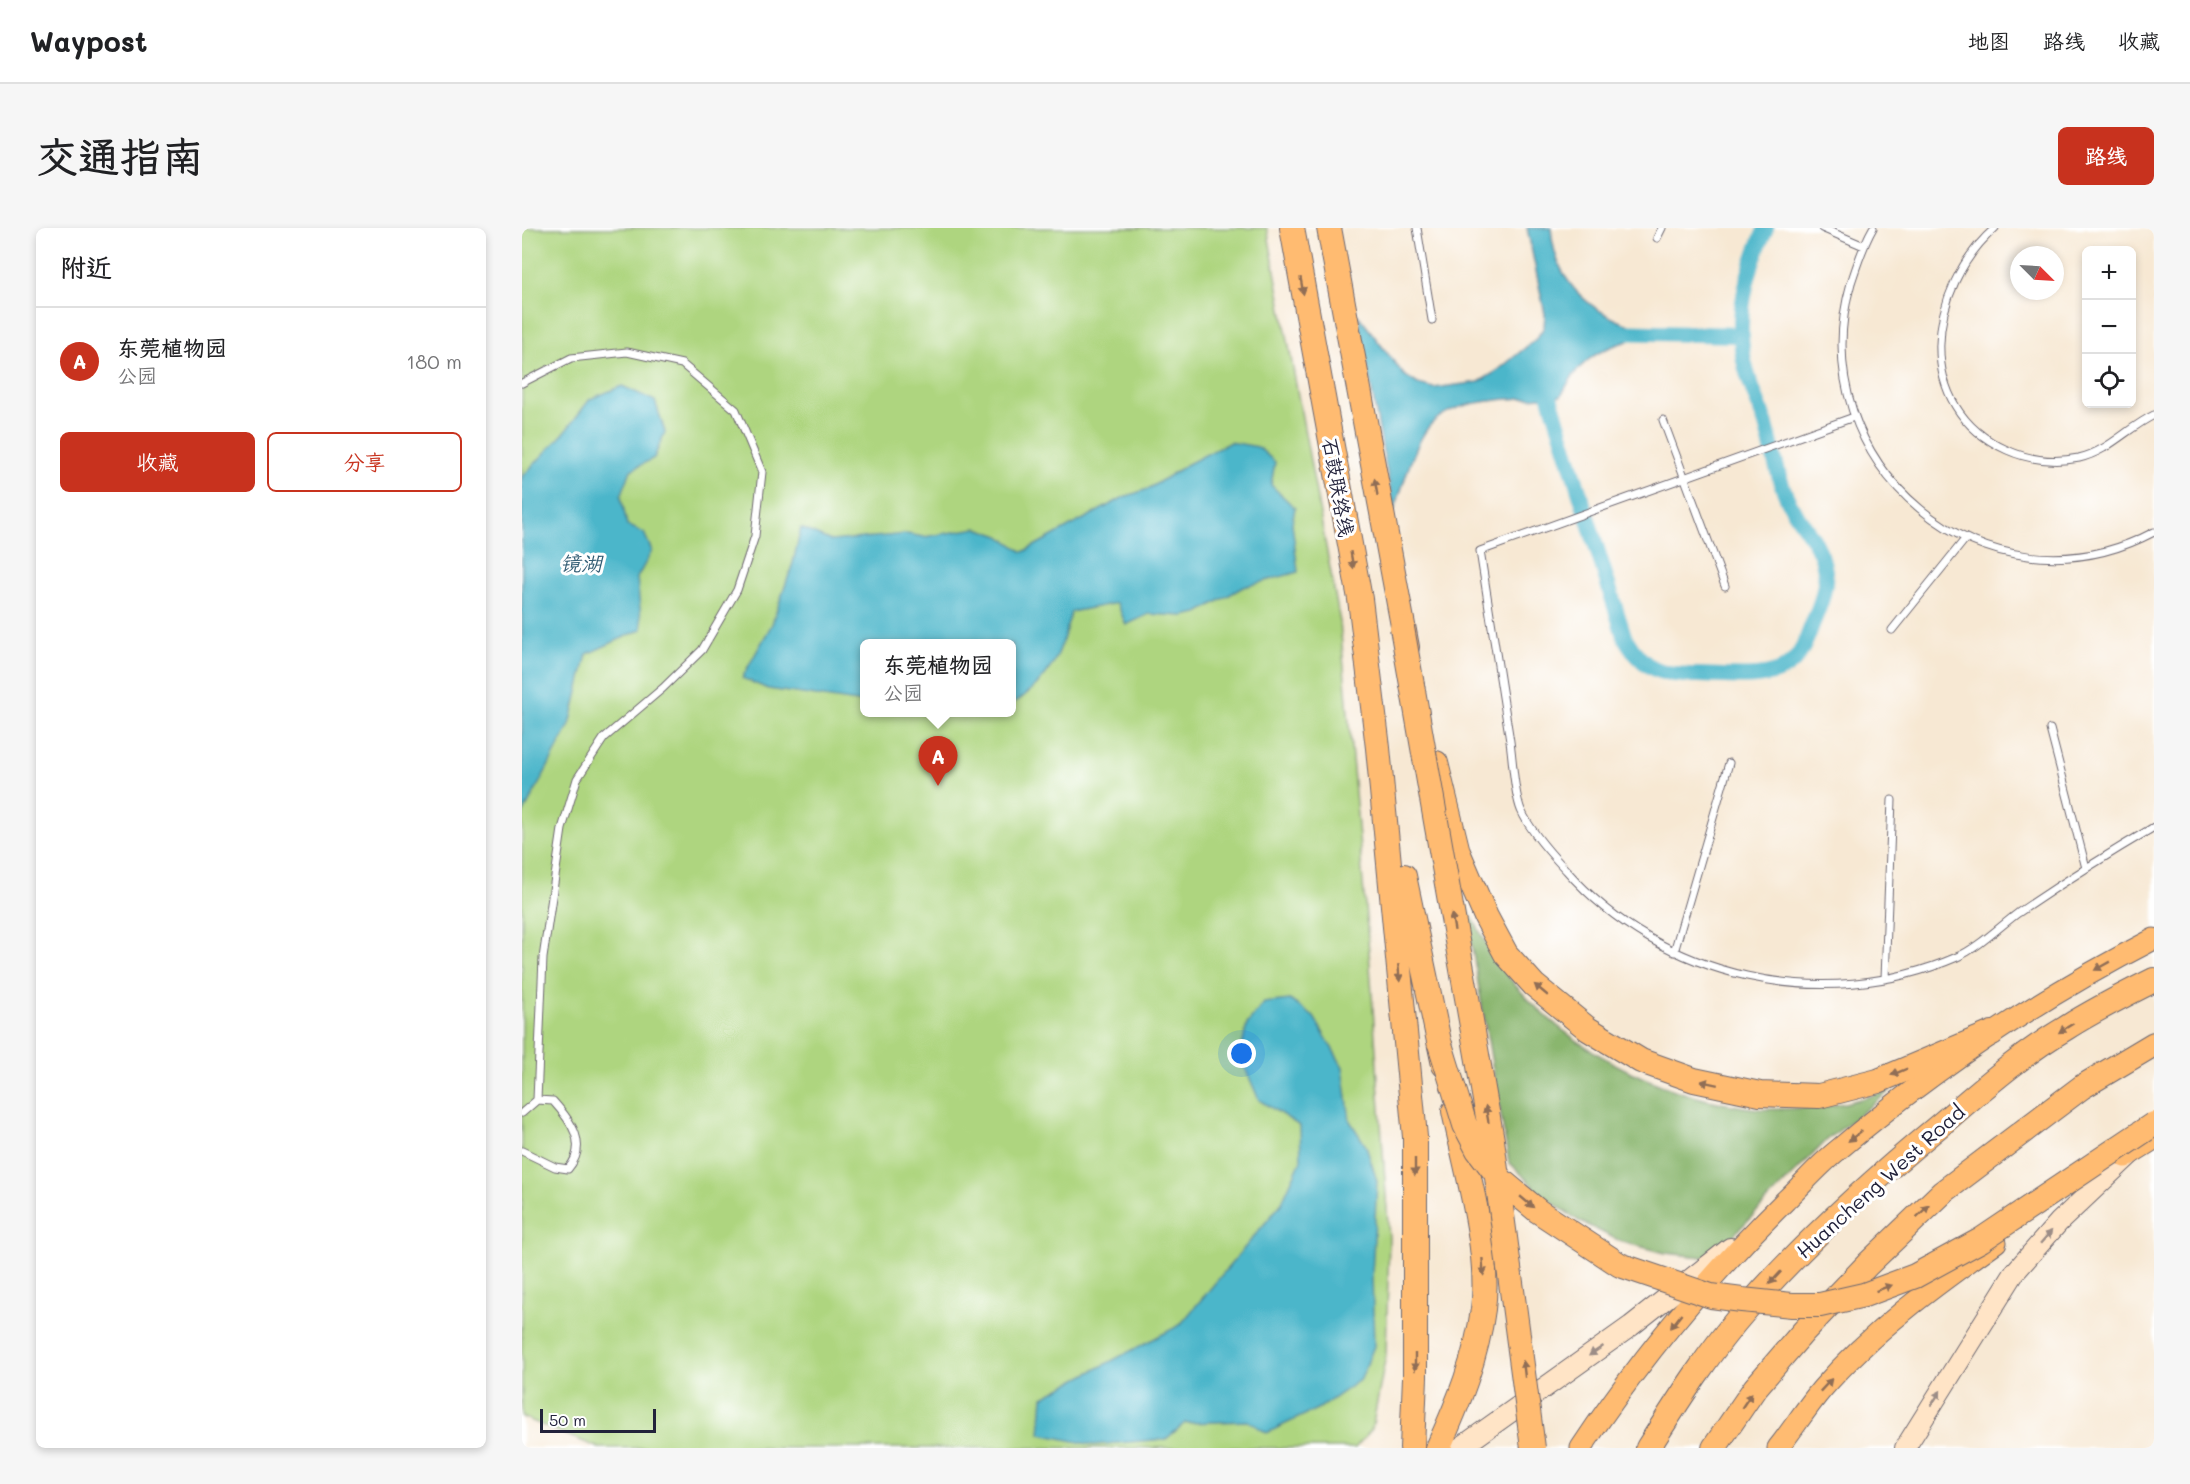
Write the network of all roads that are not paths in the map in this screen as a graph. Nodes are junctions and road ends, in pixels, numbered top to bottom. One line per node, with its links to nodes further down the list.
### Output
1 (1292, 228): 22 (highway, 石鼓联络线, one-way to 22)
2 (1329, 228): 19 (highway, 石鼓联络线, one-way to 2)
3 (1417, 228): 10 (lane)
4 (1662, 228): 8 (lane)
5 (1822, 228): 9 (lane)
6 (1873, 228): 9 (lane)
7 (1995, 228): 12 (lane)
8 (1657, 238)
9 (1864, 246): 13 (lane)
10 (1432, 320)
11 (522, 383): 34 (lane)
12 (2154, 416)
13 (1854, 417): 15 (lane); 17 (lane)
14 (1664, 420): 15 (lane)
15 (1685, 478): 18 (lane); 28 (lane)
16 (2154, 532): 17 (lane)
17 (1966, 538): 20 (lane)
18 (1725, 586)
19 (1402, 628): 31 (highway, one-way to 19); 46 (highway, one-way to 19, bridge)
20 (1892, 630)
21 (2050, 729): 26 (lane)
22 (1378, 748): 32 (highway); 43 (highway, one-way to 43)
23 (1729, 763): 28 (lane)
24 (1892, 800): 29 (lane)
25 (2154, 827): 26 (lane)
26 (2086, 868): 29 (lane)
27 (2154, 939): 31 (main road, one-way to 31)
28 (1674, 952): 29 (lane)
29 (1885, 978)
30 (2154, 980): 41 (highway, Huancheng West Road, one-way to 41)
31 (1992, 1033): 40 (main road, one-way to 40)
32 (1440, 1044): 36 (highway, one-way to 36, bridge); 44 (highway, one-way to 44)
33 (2154, 1044): 47 (highway, one-way to 33)
34 (537, 1100): 35 (lane); 39 (lane)
35 (522, 1113)
36 (2154, 1124)
37 (2154, 1139): 38 (main road)
38 (2135, 1150): 48 (main road, one-way to 38); 49 (main road, one-way to 38)
39 (522, 1151)
40 (1774, 1212): 42 (main road, one-way to 42); 45 (main road, one-way to 45)
41 (1652, 1442)
42 (1582, 1447)
43 (1412, 1448)
44 (1438, 1448)
45 (1460, 1448)
46 (1533, 1448)
47 (1714, 1448)
48 (1778, 1448)
49 (1905, 1448)

